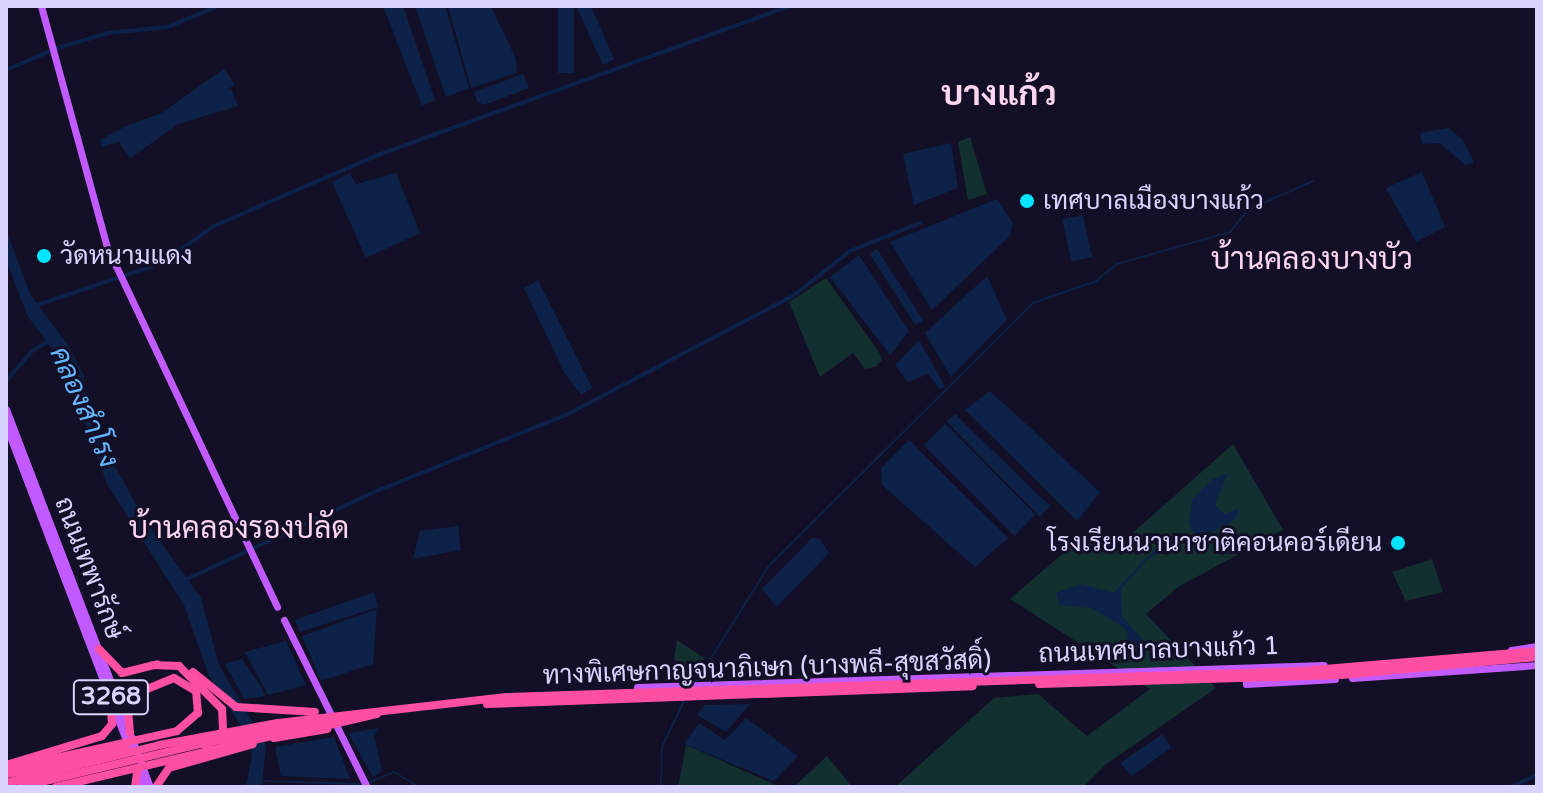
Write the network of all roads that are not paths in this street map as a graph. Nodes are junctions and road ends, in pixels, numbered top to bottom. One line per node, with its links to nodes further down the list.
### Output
1 (41, 6): 5 (main road)
2 (6, 409): 4 (main road, ถนนเทพารักษ์ / 3268)
3 (6, 426): 4 (main road, ถนนเทพารักษ์ / 3268)
4 (80, 607): 7 (main road, ถนนเทพารักษ์ / 3268); 13 (main road, ถนนเทพารักษ์ / 3268)
5 (277, 607)
6 (284, 620): 23 (main road)
7 (99, 649): 9 (highway); 17 (main road, ถนนเทพารักษ์ / 3268)
8 (1537, 651): 11 (main road, ถนนเทศบาลบางแก้ว 1); 14 (highway, ทางพิเศษกาญจนาภิเษก (บางพลี-สุขสวัสดิ์), bridge); 15 (highway, ทางพิเศษกาญจนาภิเษก (บางพลี-สุขสวัสดิ์), bridge)
9 (153, 665): 14 (highway, bridge); 21 (highway, bridge)
10 (1537, 665): 11 (main road)
11 (1245, 668): 12 (main road, ถนนเทศบาลบางแก้ว 1)
12 (637, 687)
13 (110, 695): 19 (highway, bridge); 20 (main road, ถนนเทพารักษ์ / 3268)
14 (411, 705): 18 (highway, ทางพิเศษกาญจนาภิเษก (บางพลี-สุขสวัสดิ์), bridge)
15 (377, 714): 16 (highway, bridge); 21 (highway, ทางพิเศษกาญจนาภิเษก (บางพลี-สุขสวัสดิ์), bridge)
16 (336, 727): 25 (highway, bridge); 28 (highway, bridge)
17 (130, 733): 19 (highway, bridge); 28 (main road, ถนนเทพารักษ์ / 3268)
18 (159, 745): 19 (highway, bridge); 22 (highway, ทางพิเศษกาญจนาภิเษก (บางพลี-สุขสวัสดิ์), bridge)
19 (6, 769)
20 (137, 772): 26 (highway); 27 (main road, ถนนเทพารักษ์ / 3268)
21 (47, 781): 24 (highway, ทางพิเศษกาญจนาภิเษก (บางพลี-สุขสวัสดิ์), bridge)
22 (6, 783)
23 (366, 784)
24 (20, 787)
25 (56, 787)
26 (135, 787)
27 (143, 787)
28 (153, 787)

